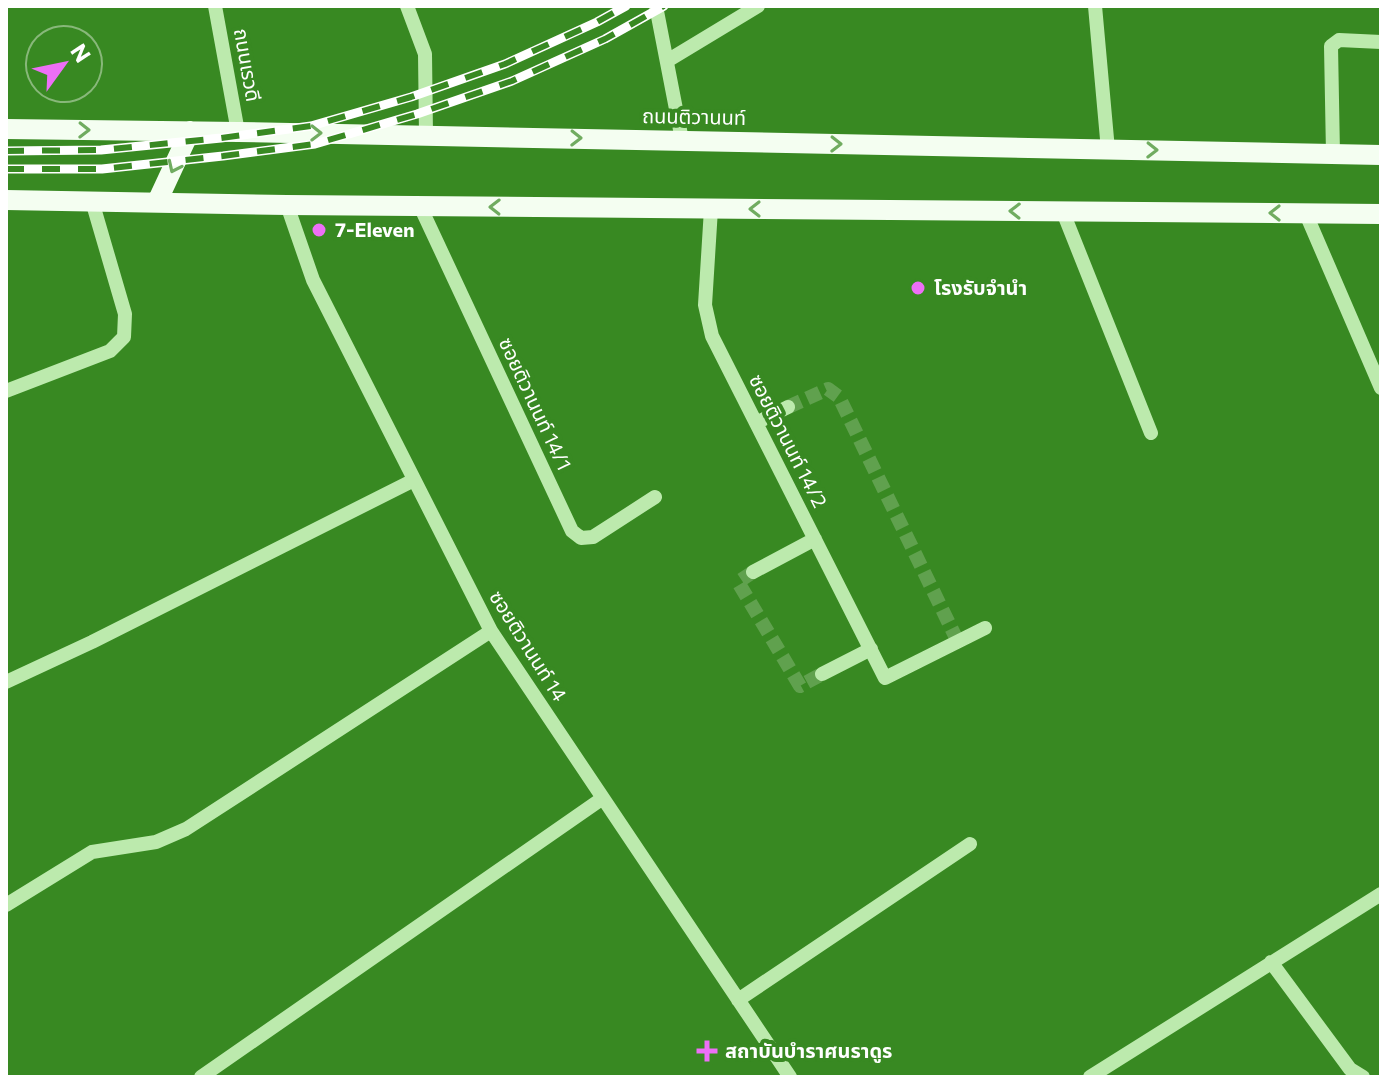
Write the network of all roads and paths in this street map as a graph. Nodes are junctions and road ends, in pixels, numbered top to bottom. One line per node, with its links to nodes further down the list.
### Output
1 (215, 6): 10 (street, ถนนเรวดี)
2 (407, 6): 11 (street)
3 (656, 6): 7 (street)
4 (758, 6): 7 (street)
5 (1098, 7): 13 (street)
6 (1381, 42): 14 (street)
7 (667, 61): 12 (street)
8 (6, 129): 9 (main road, ถนนติวานนท์, one-way to 9)
9 (190, 131): 10 (main road, ถนนติวานนท์); 18 (main road, one-way to 18)
10 (238, 132): 11 (main road, ถนนติวานนท์, one-way to 11)
11 (426, 135): 12 (main road, ถนนติวานนท์, one-way to 12)
12 (682, 140): 13 (main road, ถนนติวานนท์, one-way to 13)
13 (1108, 150): 14 (main road, ถนนติวานนท์, one-way to 14)
14 (1333, 154): 15 (main road, ถนนติวานนท์)
15 (1381, 155)
16 (6, 200): 17 (main road)
17 (92, 201): 18 (main road); 26 (street)
18 (157, 202): 19 (main road)
19 (287, 205): 20 (main road); 30 (street, ซอยติวานนท์ 14)
20 (420, 206): 21 (main road, one-way to 20); 31 (street, ซอยติวานนท์ 14/1)
21 (711, 209): 22 (main road, one-way to 21); 28 (street, ซอยติวานนท์ 14/2)
22 (1063, 212): 23 (main road, one-way to 22); 29 (street)
23 (1306, 214): 24 (main road); 25 (street)
24 (1381, 214)
25 (1381, 388)
26 (6, 391)
27 (788, 407): 28 (street)
28 (756, 423): 32 (street, ซอยติวานนท์ 14/2)
29 (1151, 433)
30 (414, 480): 35 (street, ซอยติวานนท์ 14); 38 (street)
31 (655, 497)
32 (815, 539): 33 (street); 36 (street, ซอยติวานนท์ 14/2)
33 (753, 572)
34 (985, 628): 36 (street, ซอยติวานนท์ 14/2)
35 (491, 631): 39 (street, ซอยติวานนท์ 14); 42 (street)
36 (871, 649): 37 (street)
37 (822, 674)
38 (6, 682)
39 (603, 798): 44 (street, ซอยติวานนท์ 14); 45 (street)
40 (970, 844): 44 (street)
41 (1381, 894): 43 (street)
42 (6, 905)
43 (1271, 962): 47 (street); 48 (street)
44 (738, 1000): 46 (street, ซอยติวานนท์ 14)
45 (201, 1077)
46 (790, 1077)
47 (1090, 1077)
48 (1363, 1077)

